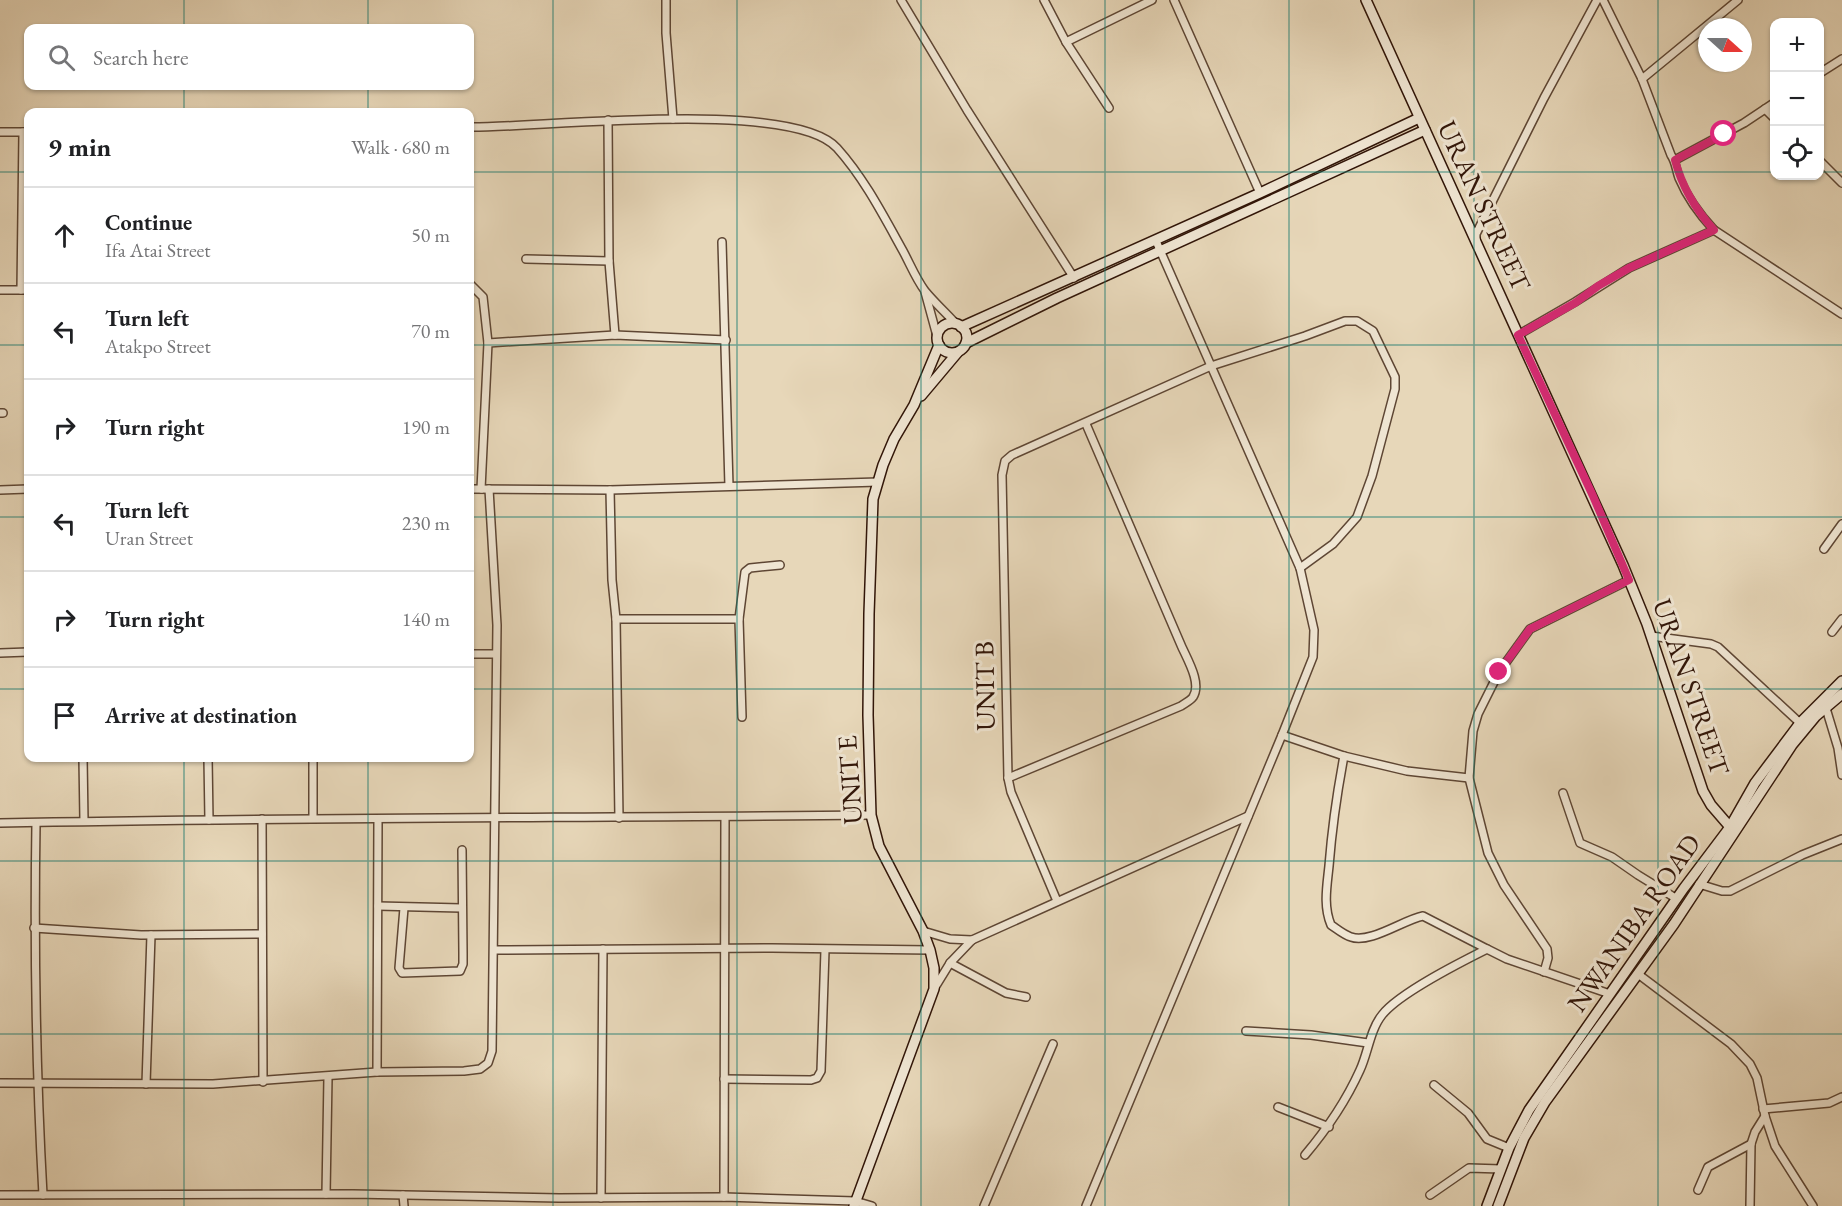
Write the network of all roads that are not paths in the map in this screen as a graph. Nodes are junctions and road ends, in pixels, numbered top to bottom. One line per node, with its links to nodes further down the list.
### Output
1 (666, 0): 19 (street)
2 (901, 0): 36 (street)
3 (1044, 0): 10 (street)
4 (1152, 0): 10 (street)
5 (1174, 0): 28 (street)
6 (1366, 0): 18 (street, URAN STREET)
7 (1597, 0): 32 (street)
8 (1603, 0): 13 (street)
9 (1738, 0): 13 (street)
10 (1066, 42): 15 (street)
11 (1842, 59): 12 (street)
12 (1822, 72)
13 (1641, 79): 25 (street)
14 (1770, 106): 16 (street)
15 (1109, 108)
16 (1765, 109): 17 (street); 25 (street)
17 (1770, 114)
18 (1419, 118): 22 (street, URAN STREET); 28 (street)
19 (673, 119): 20 (street); 38 (street)
20 (608, 120): 21 (street); 35 (street)
21 (474, 127)
22 (1425, 130): 32 (street, URAN STREET); 33 (street)
23 (0, 132): 24 (street)
24 (24, 132)
25 (1675, 160): 29 (street)
26 (1824, 165): 27 (street)
27 (1842, 183)
28 (1260, 193): 30 (street)
29 (1714, 230): 41 (street); 44 (street)
30 (1156, 241): 33 (street); 36 (street)
31 (722, 242): 45 (street)
32 (1476, 243): 44 (street, URAN STREET)
33 (1160, 251): 48 (street); 50 (street)
34 (526, 259): 35 (street)
35 (609, 261): 43 (street)
36 (1074, 278): 42 (street)
37 (474, 288): 47 (street)
38 (924, 289): 42 (street); 46 (street)
39 (0, 290): 40 (street)
40 (24, 290)
41 (1842, 314)
42 (959, 325): 46 (street); 48 (street)
43 (615, 335): 45 (street); 47 (street)
44 (1518, 335): 64 (street, URAN STREET)
45 (726, 340): 54 (street)
46 (938, 340): 49 (street); 51 (street)
47 (488, 343): 58 (street)
48 (966, 343): 49 (street)
49 (958, 351): 51 (street)
50 (1211, 366): 52 (street); 63 (street); 63 (street)
51 (914, 405): 53 (street, UNIT E)
52 (1086, 424): 85 (street, UNIT B); 85 (street)
53 (878, 482): 54 (street); 88 (street, UNIT E)
54 (729, 486): 59 (street)
55 (0, 489): 56 (street)
56 (24, 489)
57 (474, 489): 58 (street)
58 (485, 489): 59 (street); 73 (street)
59 (610, 490): 65 (street)
60 (1842, 524): 61 (street)
61 (1824, 549)
62 (780, 565): 66 (street)
63 (1300, 568): 79 (street)
64 (1629, 580): 69 (street, URAN STREET); 86 (street)
65 (615, 619): 66 (street); 93 (street)
66 (739, 619): 77 (street)
67 (1842, 619): 68 (street)
68 (1832, 632)
69 (1651, 636): 78 (street); 100 (street, URAN STREET)
70 (24, 652): 71 (street)
71 (0, 653)
72 (474, 654): 73 (street)
73 (496, 654): 92 (street)
74 (1842, 681): 76 (street, NWANIBA ROAD)
75 (1842, 694): 76 (street)
76 (1824, 704): 78 (street, NWANIBA ROAD); 84 (street); 101 (street)
77 (742, 717)
78 (1800, 723): 100 (street, NWANIBA ROAD)
79 (1282, 735): 80 (street); 89 (street)
80 (1344, 756): 86 (street); 117 (street)
81 (83, 762): 97 (street)
82 (208, 762): 96 (street)
83 (313, 762): 91 (street)
84 (1842, 776)
85 (1008, 778): 106 (street, UNIT B)
86 (1469, 778): 122 (street)
87 (1563, 793): 105 (street)
88 (871, 815): 90 (street); 111 (street, UNIT E)
89 (1248, 816): 106 (street); 158 (street)
90 (725, 817): 93 (street); 115 (street)
91 (313, 818): 94 (street); 95 (street)
92 (496, 818): 93 (street); 95 (street); 118 (street)
93 (619, 818)
94 (262, 819): 96 (street); 112 (street)
95 (378, 819): 107 (street)
96 (209, 820): 97 (street)
97 (84, 821): 99 (street)
98 (0, 823): 99 (street)
99 (36, 823): 110 (street)
100 (1730, 827): 101 (street); 105 (street, NWANIBA ROAD)
101 (1729, 839): 104 (street)
102 (1842, 839): 104 (street)
103 (462, 850): 109 (street)
104 (1700, 884): 123 (street)
105 (1677, 899): 125 (street, NWANIBA ROAD)
106 (1057, 902): 114 (street)
107 (378, 906): 108 (street); 130 (street)
108 (404, 908): 109 (street); 109 (street)
109 (461, 908)
110 (34, 928): 113 (street); 135 (street)
111 (923, 931): 114 (street); 120 (street, UNIT E)
112 (262, 934): 113 (street); 133 (street)
113 (151, 935): 136 (street)
114 (972, 940): 121 (street)
115 (724, 948): 116 (street); 119 (street); 132 (street)
116 (603, 949): 118 (street); 153 (street)
117 (1486, 949): 122 (street); 128 (street)
118 (494, 950): 130 (street)
119 (825, 950): 120 (street); 132 (street)
120 (930, 950): 124 (street, UNIT E)
121 (950, 963): 124 (street); 126 (street)
122 (1544, 972): 125 (street)
123 (1638, 974): 140 (street); 160 (street)
124 (934, 989): 154 (street, UNIT E)
125 (1610, 994): 143 (street, NWANIBA ROAD)
126 (1026, 997)
127 (1246, 1031): 128 (street)
128 (1368, 1043): 141 (street)
129 (1053, 1044): 157 (street)
130 (376, 1072): 131 (street)
131 (328, 1077): 133 (street); 147 (street)
132 (724, 1079): 152 (street)
133 (263, 1082): 136 (street)
134 (0, 1083): 135 (street)
135 (37, 1083): 136 (street); 149 (street)
136 (146, 1084)
137 (1434, 1085): 143 (street)
138 (1842, 1097): 140 (street)
139 (1278, 1107): 141 (street)
140 (1764, 1113): 142 (street); 162 (street)
141 (1329, 1127): 144 (street)
142 (1751, 1144): 146 (street); 161 (street)
143 (1509, 1148): 145 (street, NWANIBA ROAD)
144 (1305, 1155)
145 (1501, 1169): 151 (street); 159 (street, NWANIBA ROAD)
146 (1698, 1190)
147 (326, 1194): 149 (street); 150 (street)
148 (0, 1195): 149 (street)
149 (44, 1195)
150 (403, 1195): 153 (street); 155 (street)
151 (1430, 1195)
152 (724, 1197): 153 (street); 154 (street)
153 (601, 1198)
154 (854, 1204): 156 (street)
155 (404, 1206)
156 (872, 1206)
157 (984, 1206)
158 (1086, 1206)
159 (1487, 1206)
160 (1498, 1206)
161 (1750, 1206)
162 (1813, 1206)

